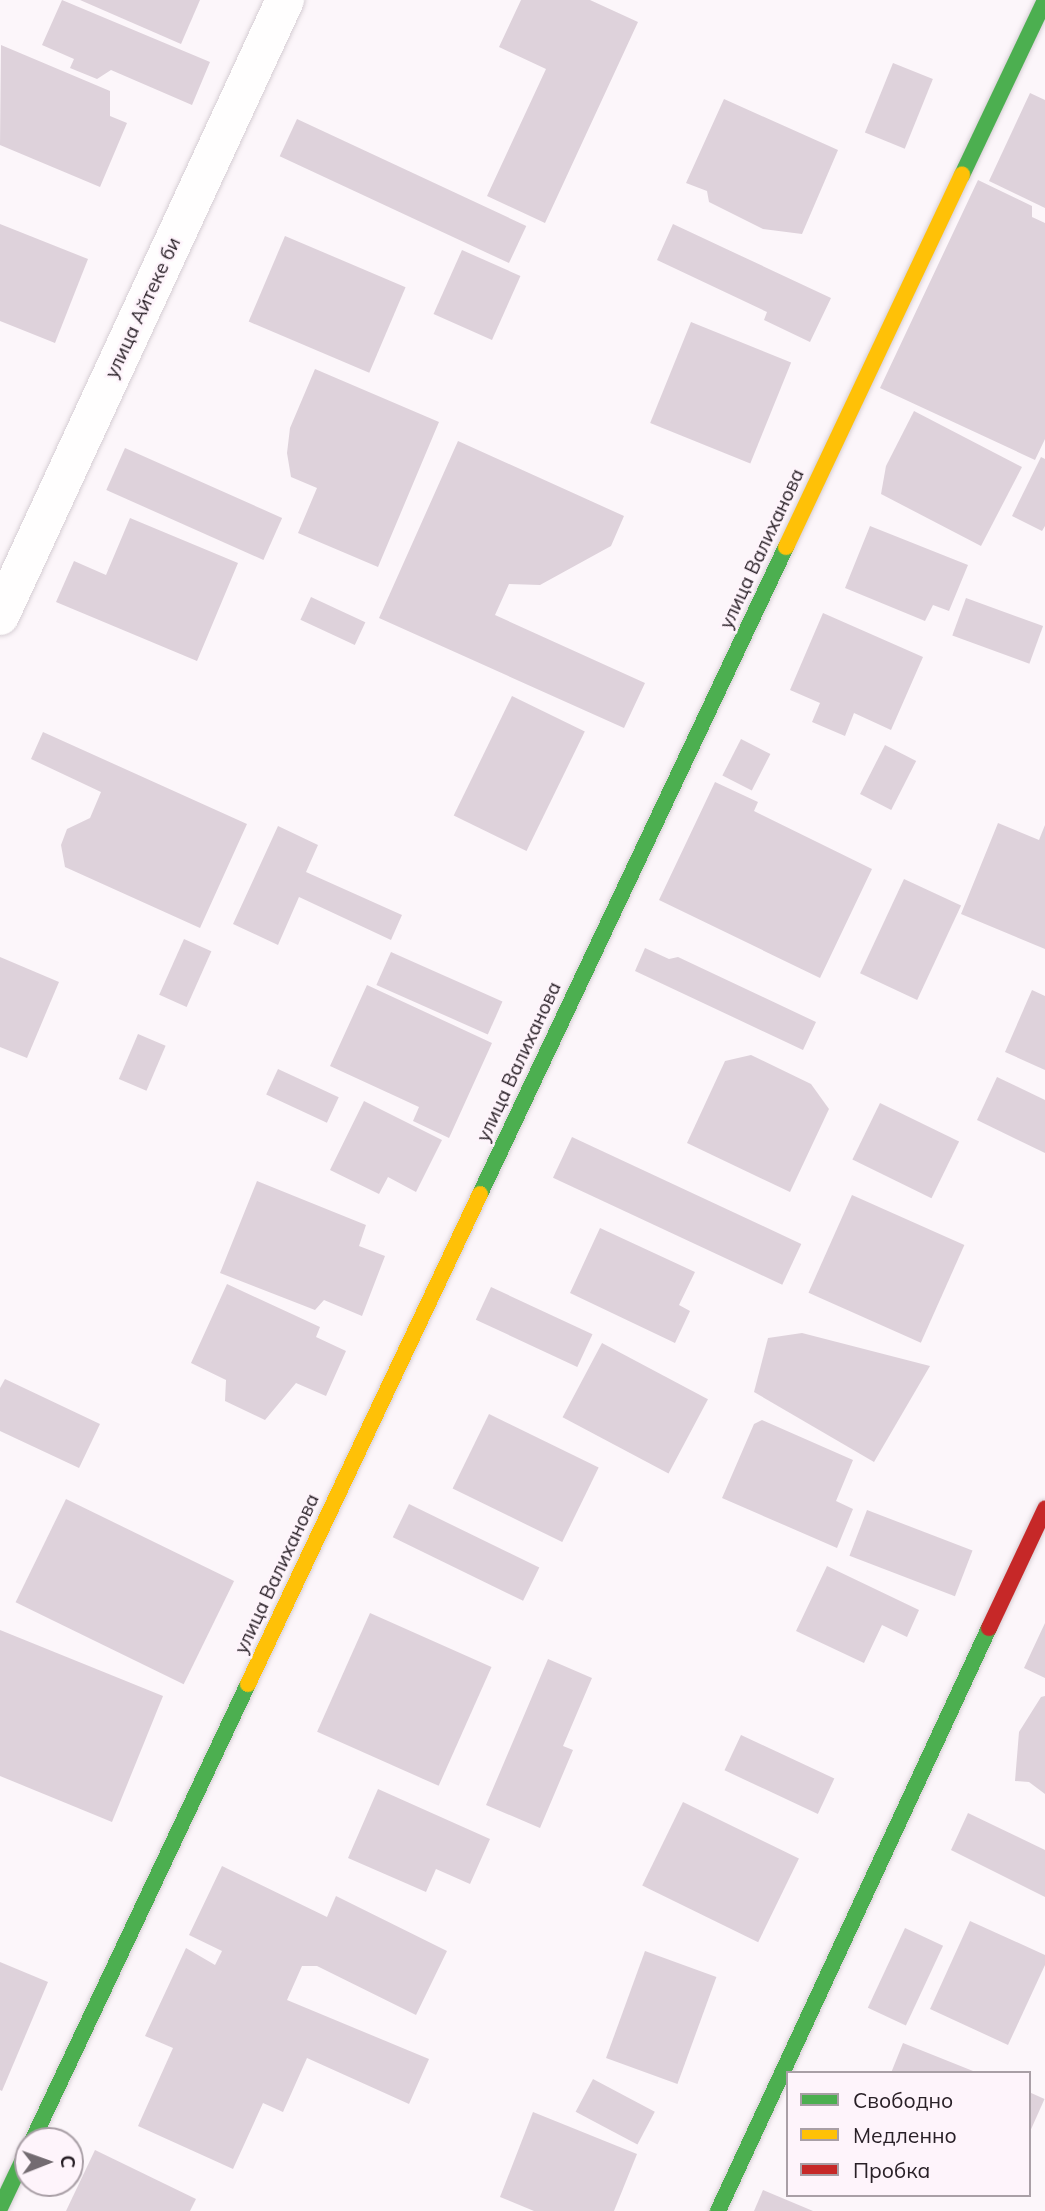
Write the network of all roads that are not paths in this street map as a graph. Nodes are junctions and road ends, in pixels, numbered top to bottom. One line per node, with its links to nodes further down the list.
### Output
1 (285, 0): 3 (street, улица Айтеке би)
2 (1045, 0): 5 (street, улица Валиханова)
3 (0, 616)
4 (1045, 1509): 8 (street)
5 (39, 2127)
6 (14, 2178): 7 (street)
7 (0, 2208)
8 (718, 2211)

